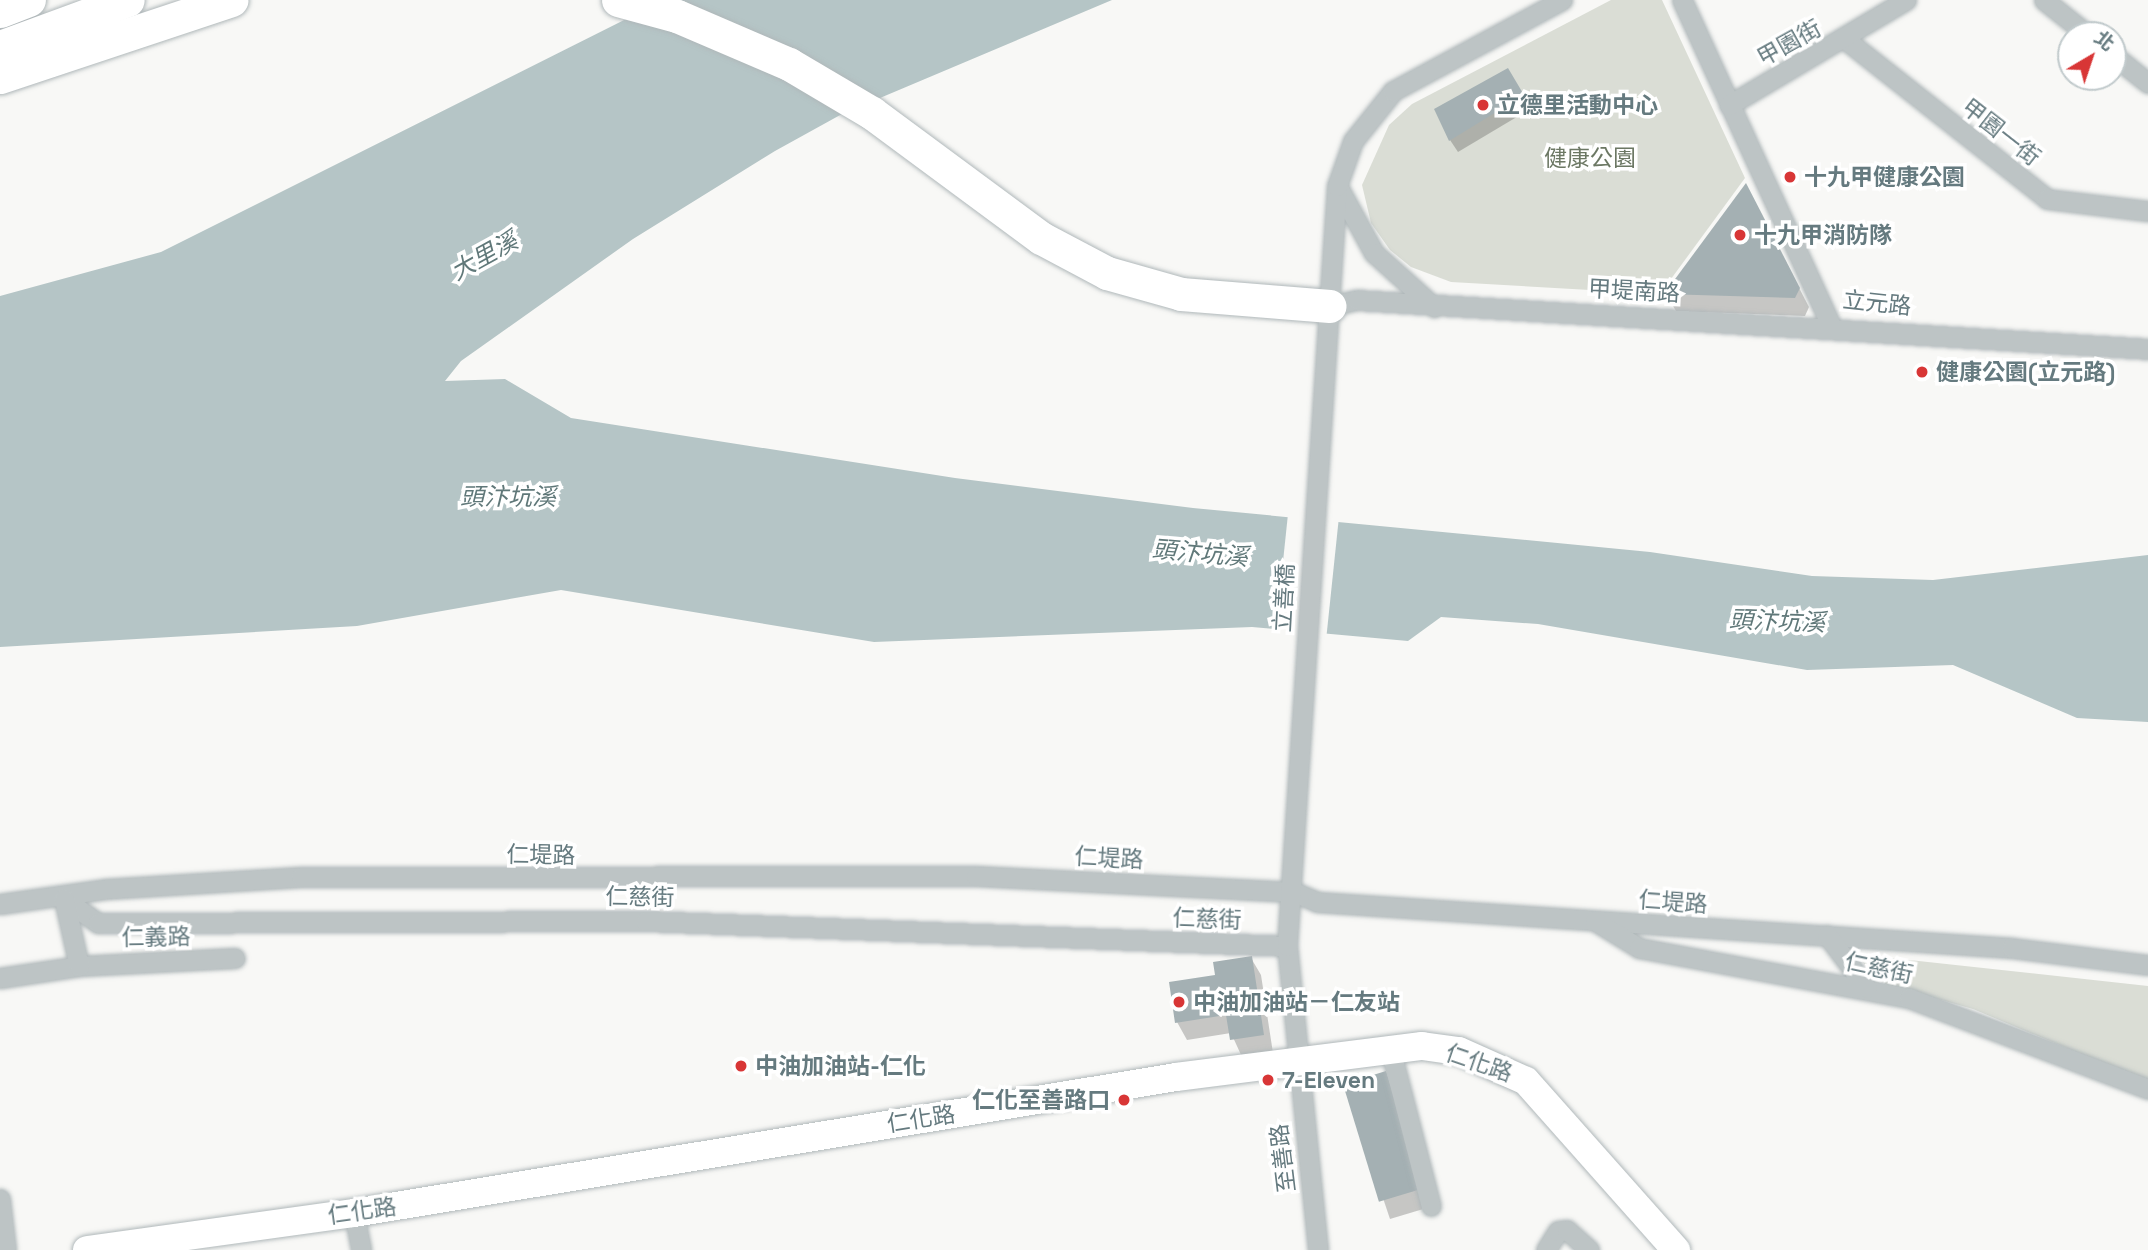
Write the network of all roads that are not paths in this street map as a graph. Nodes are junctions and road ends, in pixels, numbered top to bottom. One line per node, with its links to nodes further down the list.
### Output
1 (29, 0): 9 (highway)
2 (128, 0): 12 (highway)
3 (232, 0): 14 (highway)
4 (618, 0): 19 (highway)
5 (1562, 0): 17 (street)
6 (1682, 0): 16 (street, 立元路)
7 (1906, 0): 11 (street, 甲園街)
8 (2044, 0): 10 (street)
9 (0, 11)
10 (2070, 21)
11 (1846, 40): 16 (street, 甲園街); 18 (street, 甲園一街)
12 (0, 47)
13 (2127, 66): 15 (street)
14 (0, 77)
15 (2148, 83)
16 (1730, 105): 21 (street, 立元路)
17 (1337, 186): 19 (street); 20 (street)
18 (2148, 211)
19 (1330, 306): 20 (street, 甲堤南路); 23 (street, 立善橋)
20 (1434, 307): 21 (street, 甲堤南路)
21 (1831, 325): 22 (street, 立元路)
22 (2148, 349)
23 (1294, 892): 24 (street, 仁堤路); 26 (street, 仁堤路); 28 (street, 至善路)
24 (64, 899): 25 (street); 28 (street, 仁慈街); 31 (street)
25 (0, 904)
26 (1595, 921): 27 (street, 仁堤路); 33 (street, 仁慈街)
27 (1827, 935): 30 (street, 仁堤路); 33 (street)
28 (1287, 946): 35 (street, 至善路)
29 (235, 958): 31 (street, 仁義路)
30 (2148, 965)
31 (79, 966): 32 (street, 仁義路)
32 (0, 978)
33 (1867, 988): 36 (street, 仁慈街)
34 (1390, 1048): 35 (main road, 仁化路); 38 (street); 46 (main road, 仁化路)
35 (1296, 1059): 39 (main road, 仁化路); 43 (street, 至善路)
36 (2148, 1089)
37 (0, 1199): 40 (street)
38 (1432, 1206)
39 (354, 1213): 41 (main road, 仁化路); 42 (street)
40 (6, 1250)
41 (88, 1250)
42 (361, 1250)
43 (1318, 1250)
44 (1546, 1250): 45 (street)
45 (1589, 1250)
46 (1676, 1250)

